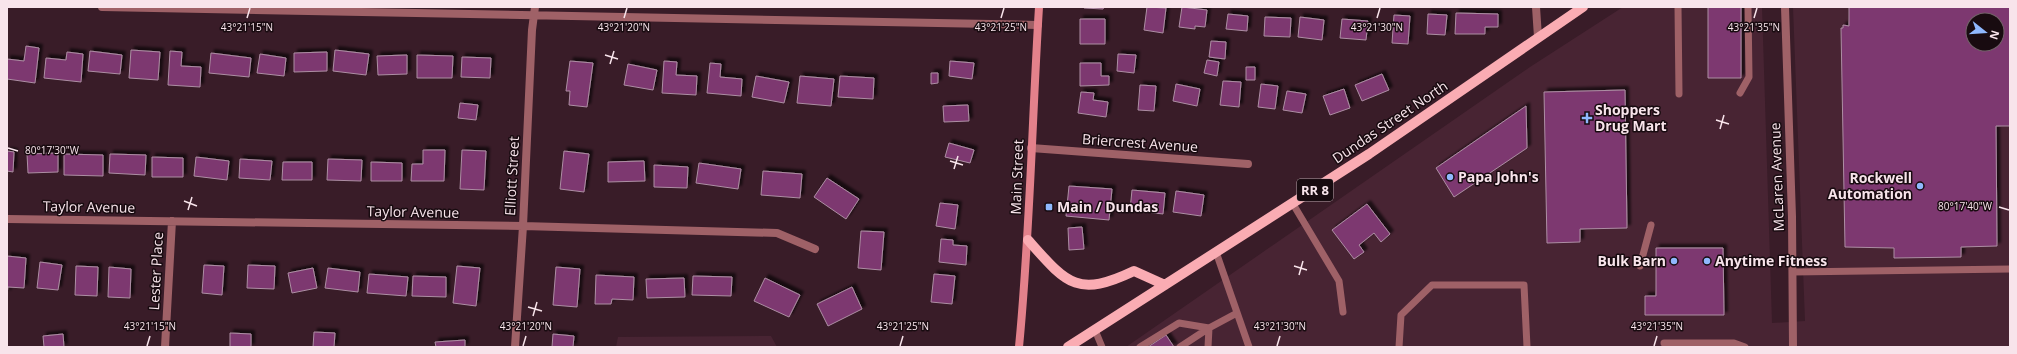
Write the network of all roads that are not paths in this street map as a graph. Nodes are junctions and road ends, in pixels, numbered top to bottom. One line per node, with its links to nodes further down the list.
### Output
1 (102, 7): 8 (street)
2 (1038, 7): 9 (main road, Main Street)
3 (1536, 7): 10 (street)
4 (1583, 7): 10 (main road, Dundas Street North / RR 8)
5 (1678, 7): 11 (lane)
6 (1748, 7): 12 (lane)
7 (1785, 7): 25 (street, McLaren Avenue)
8 (534, 11): 9 (street); 19 (street, Elliott Street)
9 (1038, 25): 13 (main road, Main Street)
10 (1538, 37): 15 (main road, Dundas Street North / RR 8)
11 (1680, 94)
12 (1740, 94)
13 (1031, 148): 14 (street, Briercrest Avenue); 20 (main road, Main Street)
14 (1248, 164)
15 (1293, 204): 22 (main road, Dundas Street North / RR 8); 27 (lane)
16 (7, 219): 17 (street, Taylor Avenue)
17 (172, 221): 19 (street, Taylor Avenue); 33 (street, Lester Place)
18 (1651, 225): 23 (lane)
19 (523, 226): 21 (street, Taylor Avenue); 34 (street, Elliott Street)
20 (1028, 240): 26 (main road); 35 (main road, Main Street)
21 (814, 249)
22 (1216, 252): 26 (main road, Dundas Street North / RR 8); 28 (lane)
23 (1640, 266)
24 (2010, 269): 25 (lane)
25 (1793, 272): 45 (street, McLaren Avenue)
26 (1165, 285): 30 (main road, Dundas Street North / RR 8)
27 (1343, 312)
28 (1237, 313): 29 (lane); 41 (lane)
29 (1209, 328): 38 (lane); 39 (lane); 40 (lane)
30 (1094, 330): 36 (main road, Dundas Street North / RR 8); 37 (lane)
31 (1664, 343): 32 (lane)
32 (1734, 345): 44 (lane)
33 (165, 347)
34 (514, 347)
35 (1019, 347)
36 (1068, 347)
37 (1102, 347)
38 (1140, 347)
39 (1180, 347)
40 (1208, 347)
41 (1249, 347)
42 (1399, 347): 43 (lane)
43 (1527, 347)
44 (1745, 347)
45 (1793, 347)

